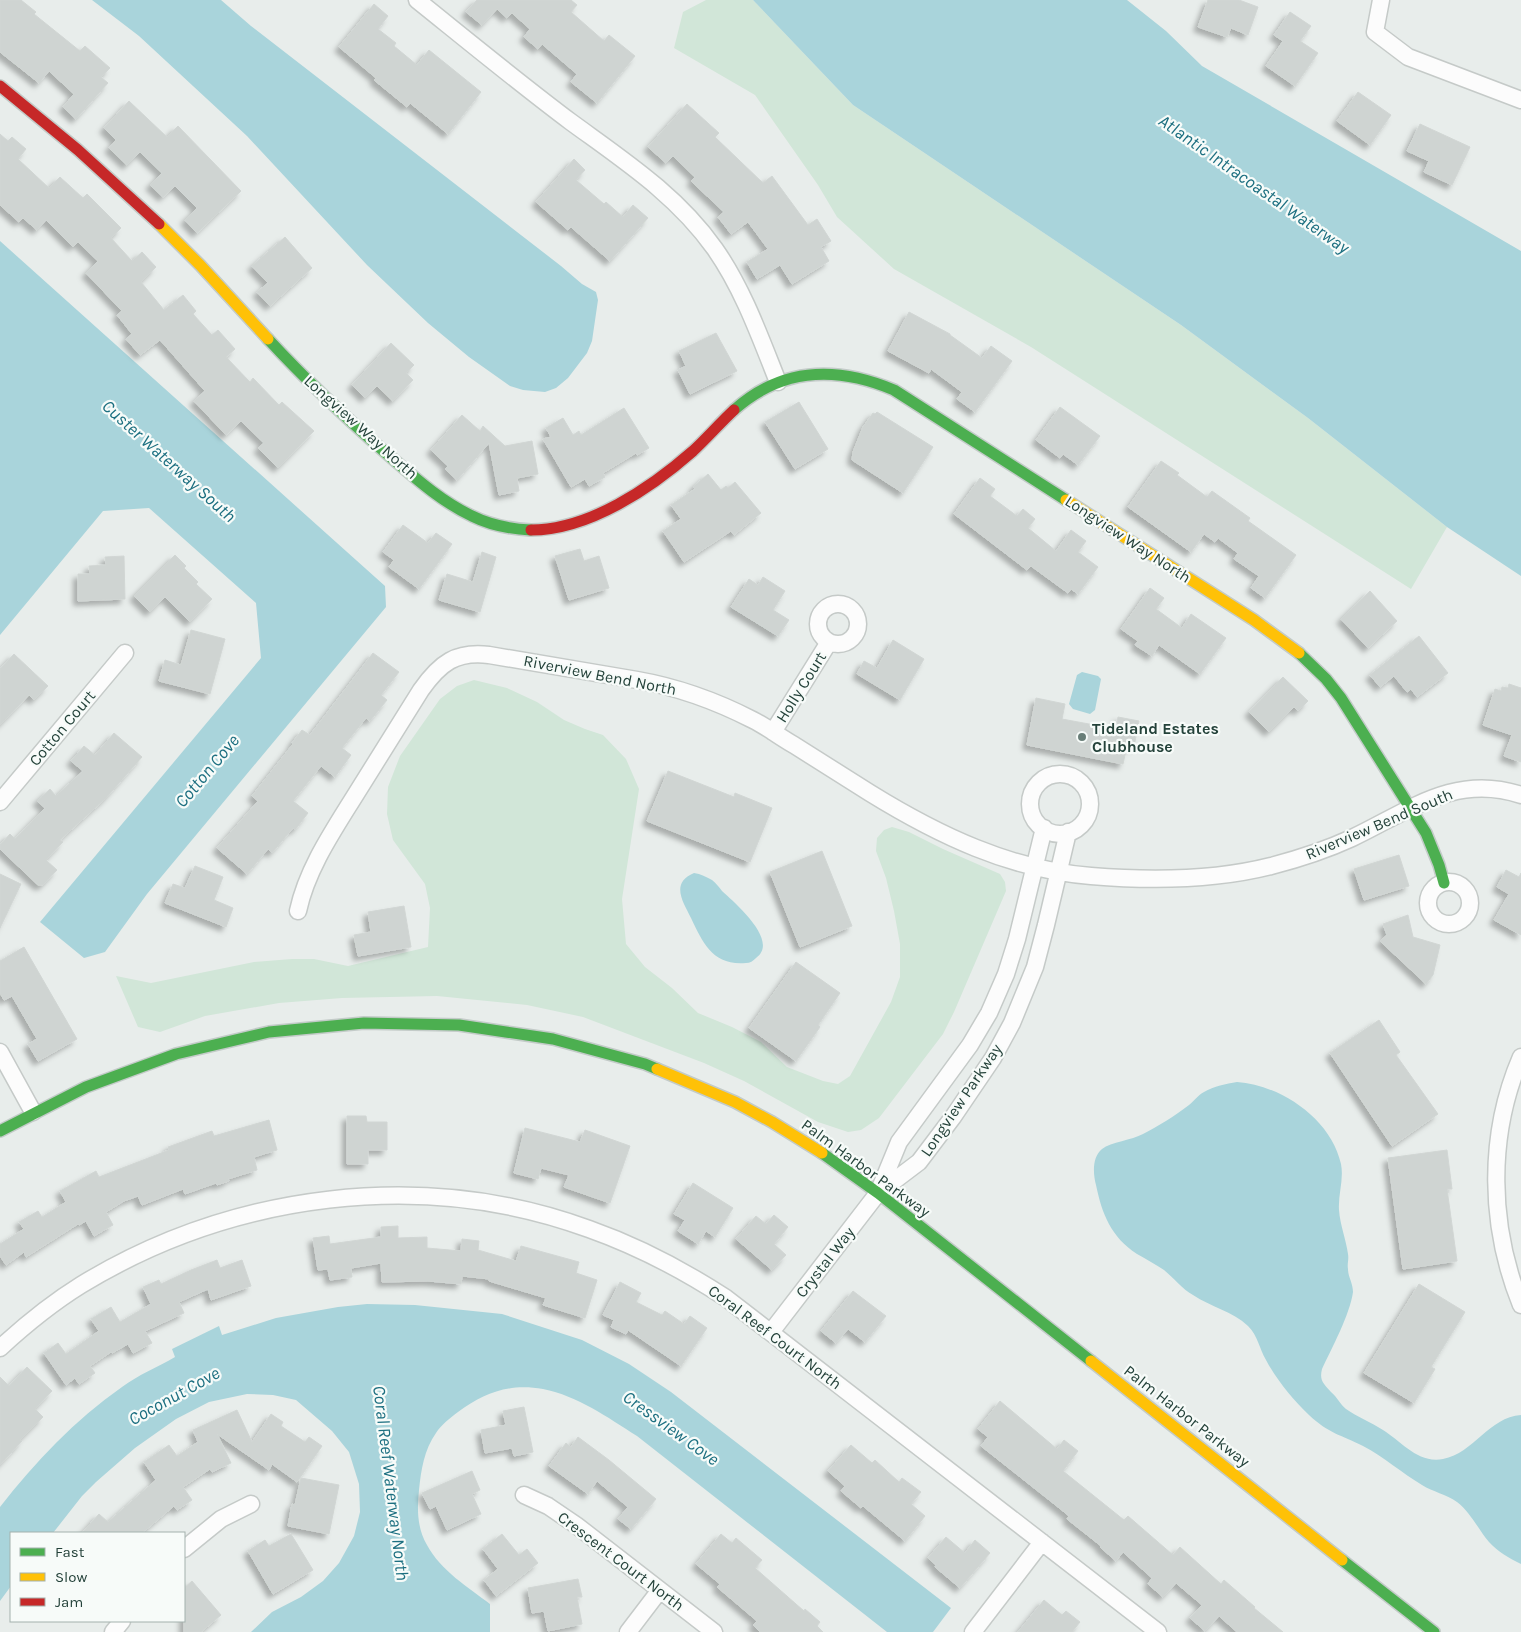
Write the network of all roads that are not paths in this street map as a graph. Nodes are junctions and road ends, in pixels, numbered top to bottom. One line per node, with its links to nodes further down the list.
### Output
1 (417, 0): 5 (street)
2 (1381, 0): 4 (street)
3 (0, 86): 5 (street, Longview Way North)
4 (1521, 100)
5 (778, 382): 11 (street, Longview Way North)
6 (829, 642): 8 (street, Holly Court)
7 (125, 653): 10 (street, Cotton Court)
8 (774, 732): 14 (street, Riverview Bend North); 17 (street, Riverview Bend North)
9 (1521, 794): 11 (street, Riverview Bend South)
10 (0, 802)
11 (1410, 808): 15 (street, Riverview Bend South); 16 (street, Longview Way North)
12 (1044, 828): 13 (street); 13 (street); 14 (street, Longview Parkway)
13 (1068, 832): 15 (street, Longview Parkway)
14 (1034, 867): 15 (street, Riverview Bend South); 20 (street, Longview Parkway)
15 (1059, 872): 22 (street, Longview Parkway)
16 (1444, 883)
17 (298, 911)
18 (0, 1052): 21 (street)
19 (1521, 1057): 25 (street)
20 (930, 1100): 22 (street); 24 (street, Longview Parkway)
21 (33, 1112): 23 (street, Palm Harbor Parkway); 24 (street, Palm Harbor Parkway)
22 (953, 1116): 24 (street, Longview Parkway)
23 (0, 1131)
24 (878, 1193): 26 (street, Crystal Way); 39 (street, Palm Harbor Parkway)
25 (1521, 1305)
26 (771, 1332): 27 (street, Coral Reef Court North); 30 (street, Coral Reef Court North)
27 (0, 1348)
28 (524, 1495): 32 (street, Crescent Court North)
29 (251, 1504): 31 (street)
30 (1042, 1542): 37 (street); 38 (street, Coral Reef Court North)
31 (185, 1549)
32 (660, 1590): 35 (street); 36 (street, Crescent Court North)
33 (121, 1622): 34 (street)
34 (113, 1632)
35 (628, 1632)
36 (714, 1632)
37 (973, 1632)
38 (1158, 1632)
39 (1434, 1632)

